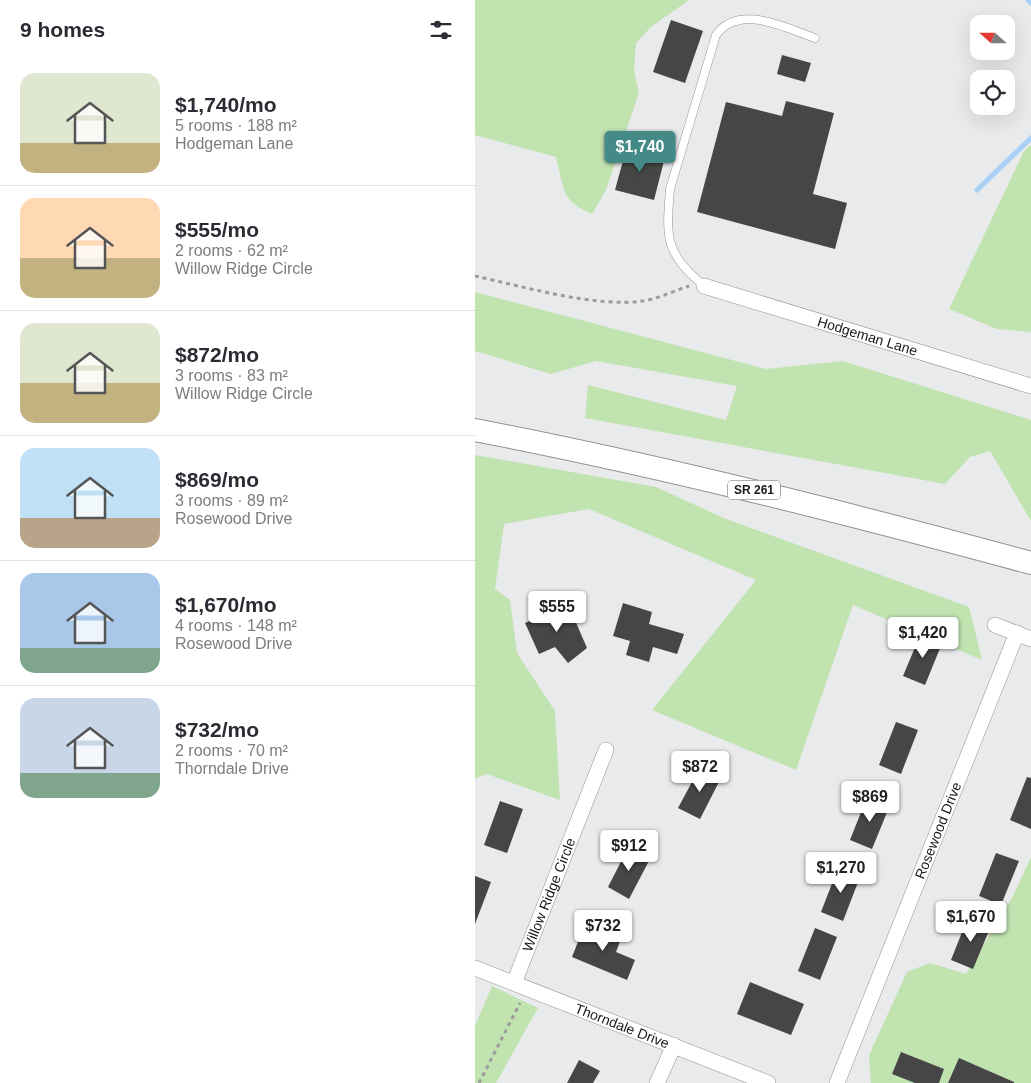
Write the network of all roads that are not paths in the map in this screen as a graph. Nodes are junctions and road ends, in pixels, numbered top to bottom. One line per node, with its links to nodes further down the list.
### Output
1 (815, 38): 2 (lane)
2 (704, 286): 3 (street, Hodgeman Lane)
3 (1031, 386)
4 (475, 430): 5 (main road, SR 261)
5 (1031, 563)
6 (995, 625): 7 (street)
7 (1024, 636): 14 (street, Rosewood Drive)
8 (606, 750): 10 (street, Willow Ridge Circle)
9 (475, 968): 10 (street, Thorndale Drive)
10 (514, 983): 11 (street, Thorndale Drive)
11 (674, 1045): 12 (street); 13 (street, Thorndale Drive)
12 (657, 1083)
13 (768, 1083)
14 (837, 1083)

